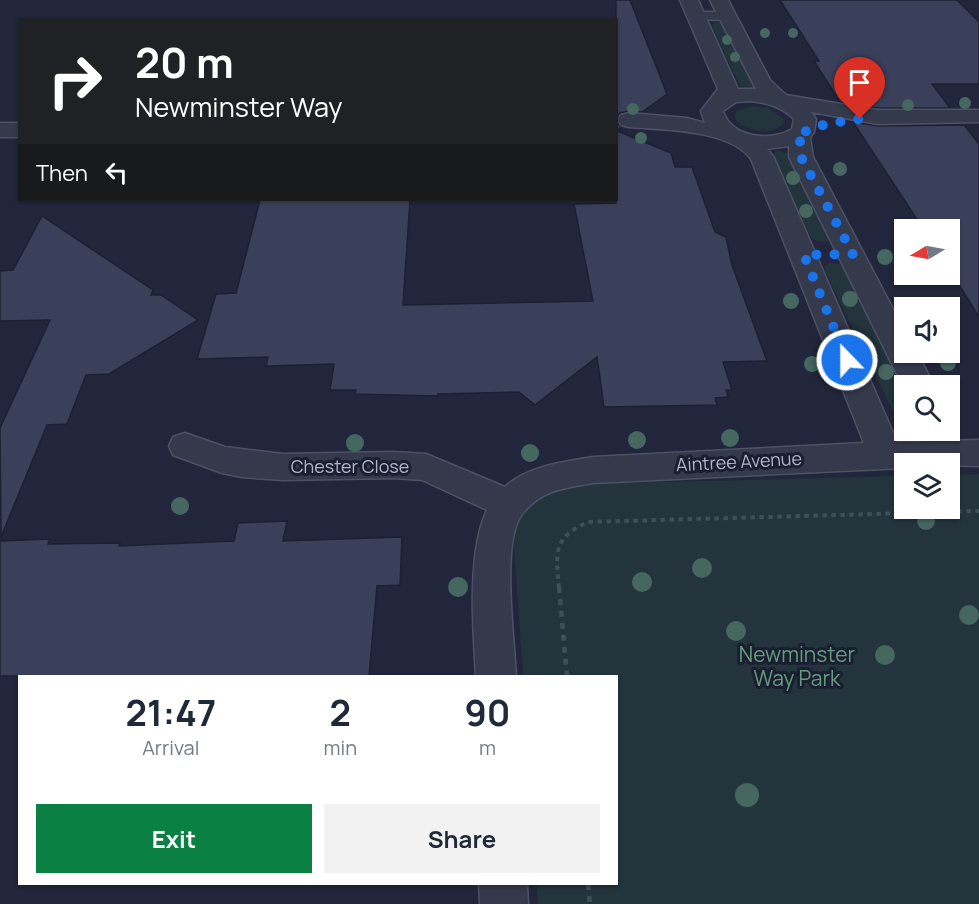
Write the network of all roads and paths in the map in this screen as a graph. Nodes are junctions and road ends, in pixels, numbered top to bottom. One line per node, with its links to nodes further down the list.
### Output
1 (692, 8): 2 (lane); 4 (street)
2 (723, 8): 3 (street)
3 (781, 101): 4 (street); 6 (street); 10 (street)
4 (719, 103): 7 (street); 11 (street)
5 (979, 116): 6 (street)
6 (878, 117): 10 (street)
7 (623, 120): 11 (street)
8 (0, 130): 9 (street)
9 (18, 130)
10 (800, 134): 11 (street); 12 (street)
11 (738, 138): 13 (street)
12 (853, 254): 13 (street); 14 (street)
13 (804, 255): 17 (street)
14 (914, 375)
15 (185, 446): 18 (street, Chester Close)
16 (957, 446): 17 (street, Aintree Avenue)
17 (886, 455): 18 (street, Aintree Avenue)
18 (510, 505): 20 (street, Aintree Avenue)
19 (979, 511): 21 (path)
20 (496, 675)
21 (567, 675)
22 (504, 885): 24 (street)
23 (588, 885): 25 (path)
24 (504, 904)
25 (590, 904)

